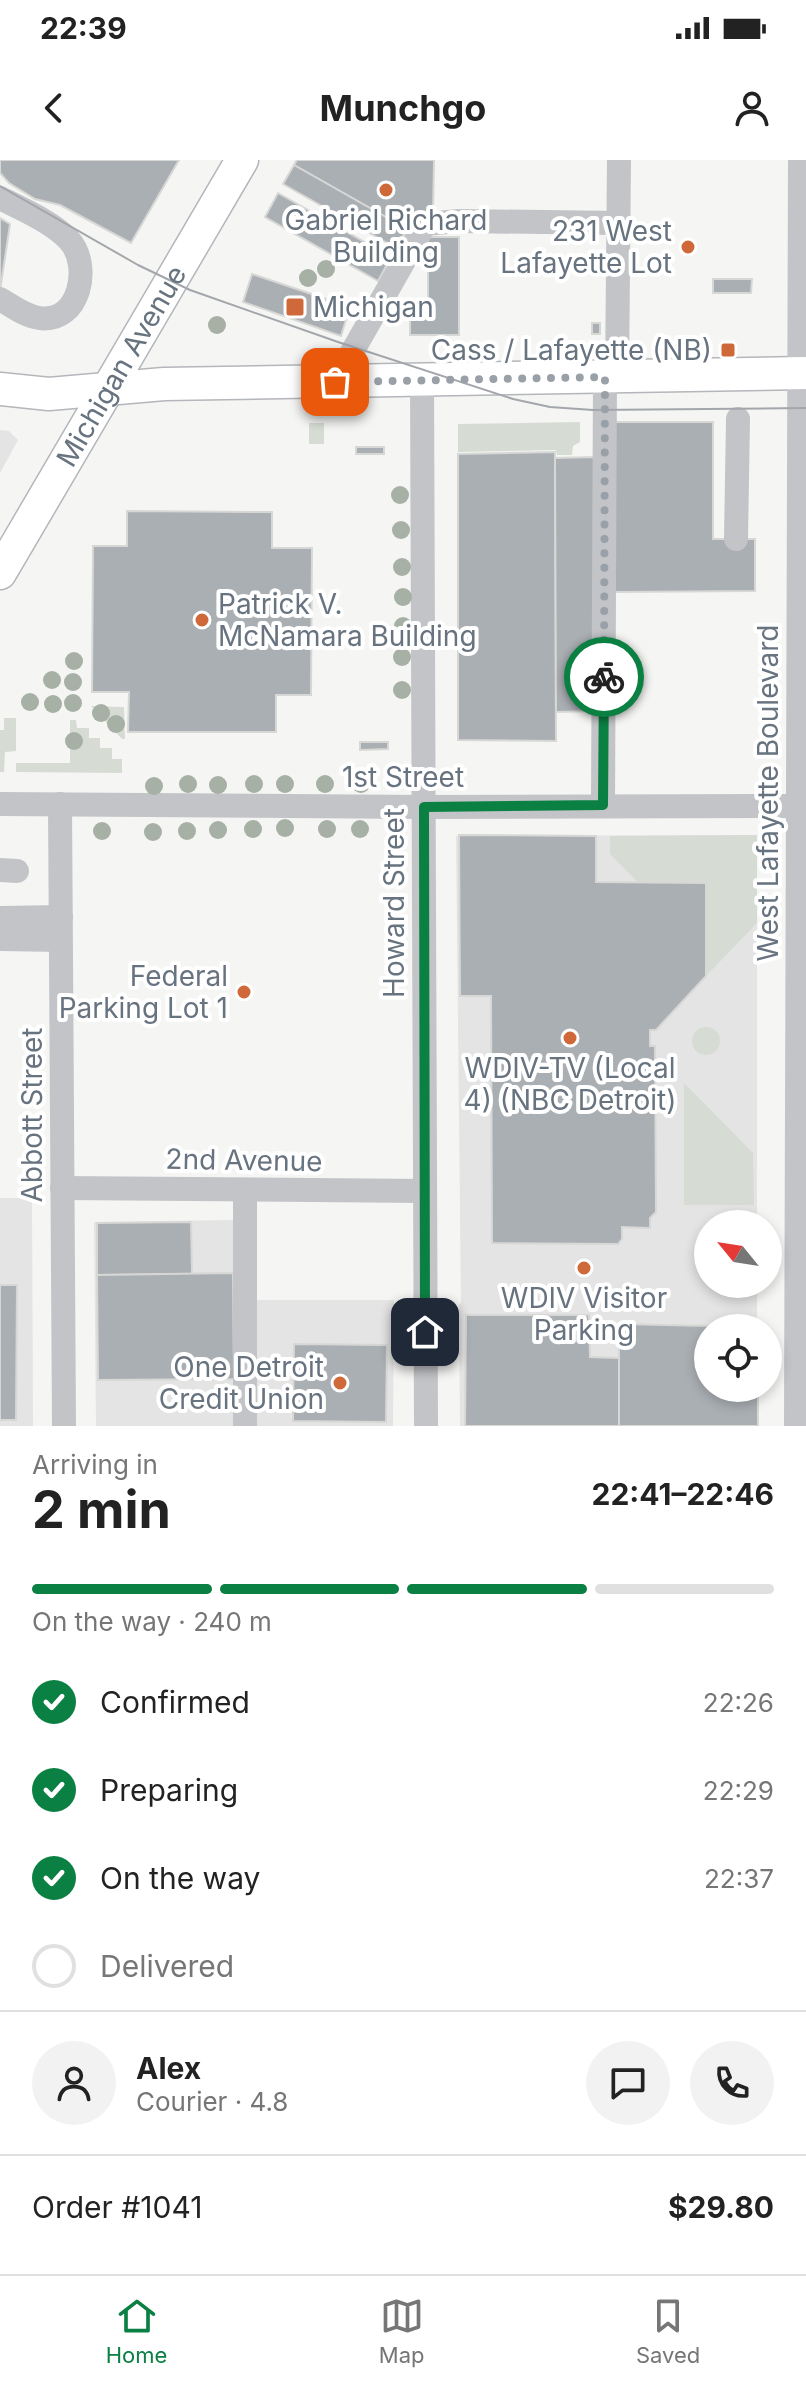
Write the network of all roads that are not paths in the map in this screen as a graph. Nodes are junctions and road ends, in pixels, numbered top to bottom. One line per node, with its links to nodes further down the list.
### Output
1 (242, 160): 11 (main road, Michigan Avenue)
2 (619, 160): 5 (street)
3 (800, 160): 7 (street, West Lafayette Boulevard)
4 (0, 198): 6 (street)
5 (619, 223): 8 (street); 10 (street)
6 (0, 299)
7 (803, 374): 8 (main road); 19 (street, West Lafayette Boulevard)
8 (611, 377): 9 (main road); 18 (street)
9 (422, 380): 10 (main road); 20 (street, Howard Street)
10 (335, 382): 11 (main road)
11 (108, 388): 12 (main road); 15 (main road, Michigan Avenue)
12 (0, 389)
13 (738, 419): 14 (street)
14 (736, 539)
15 (0, 573)
16 (0, 804): 17 (street, 1st Street)
17 (60, 804): 20 (street, 1st Street); 22 (street, Abbott Street)
18 (603, 805): 19 (street, 1st Street); 20 (street, 1st Street)
19 (802, 806): 25 (street, West Lafayette Boulevard)
20 (424, 807): 27 (street, Howard Street)
21 (0, 918): 22 (street)
22 (60, 928): 23 (street); 24 (street, Abbott Street)
23 (0, 939)
24 (62, 1188): 26 (street, 2nd Avenue); 28 (street, Abbott Street)
25 (801, 1189): 31 (street, West Lafayette Boulevard)
26 (245, 1190): 27 (street, 2nd Avenue); 29 (street)
27 (425, 1191): 30 (street, Howard Street)
28 (64, 1426)
29 (245, 1426)
30 (426, 1426)
31 (796, 1426)

